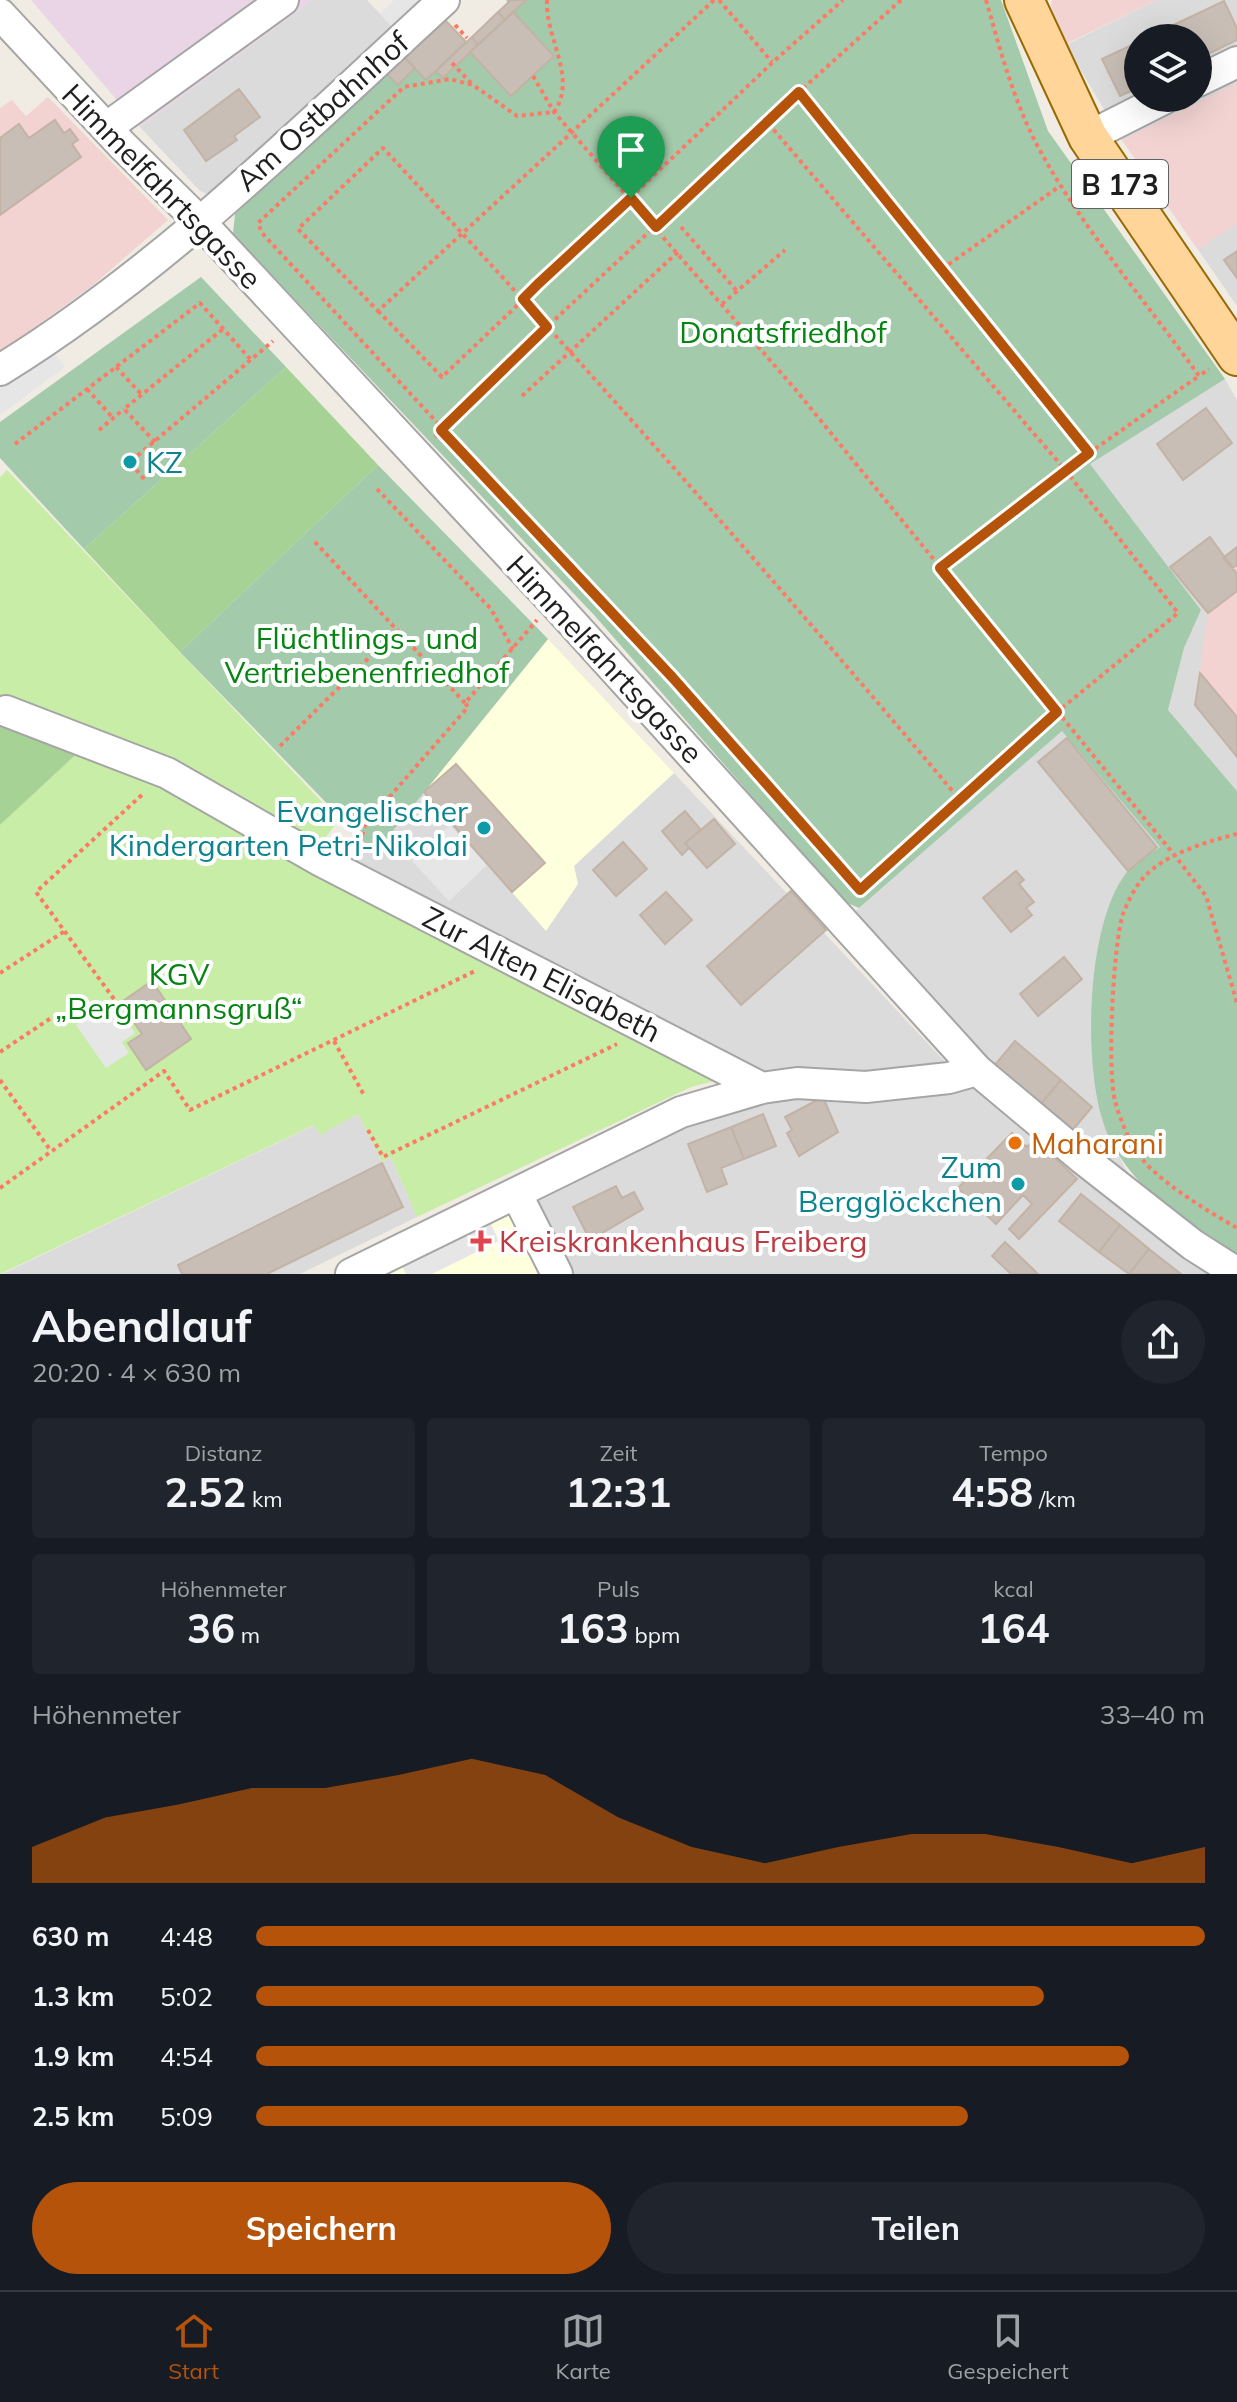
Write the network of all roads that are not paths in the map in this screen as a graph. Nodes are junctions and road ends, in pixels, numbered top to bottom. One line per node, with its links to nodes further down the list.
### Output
1 (24, 0): 5 (street)
2 (283, 0): 9 (street)
3 (444, 0): 11 (street, Am Ostbahnhof)
4 (1024, 0): 10 (main road, B 173)
5 (0, 14): 9 (street, Himmelfahrtsgasse)
6 (1237, 62): 7 (street)
7 (1212, 74)
8 (1137, 112): 10 (street)
9 (106, 128): 11 (street, Himmelfahrtsgasse)
10 (1088, 137): 12 (main road, B 173)
11 (200, 222): 13 (street, Am Ostbahnhof); 15 (street, Himmelfahrtsgasse)
12 (1235, 354)
13 (0, 370)
14 (6, 711): 16 (street, Zur Alten Elisabeth)
15 (977, 1070): 16 (street); 18 (street, Himmelfahrtsgasse)
16 (762, 1088): 17 (street)
17 (516, 1193): 19 (street); 20 (street)
18 (1237, 1273)
19 (351, 1274)
20 (557, 1274)

